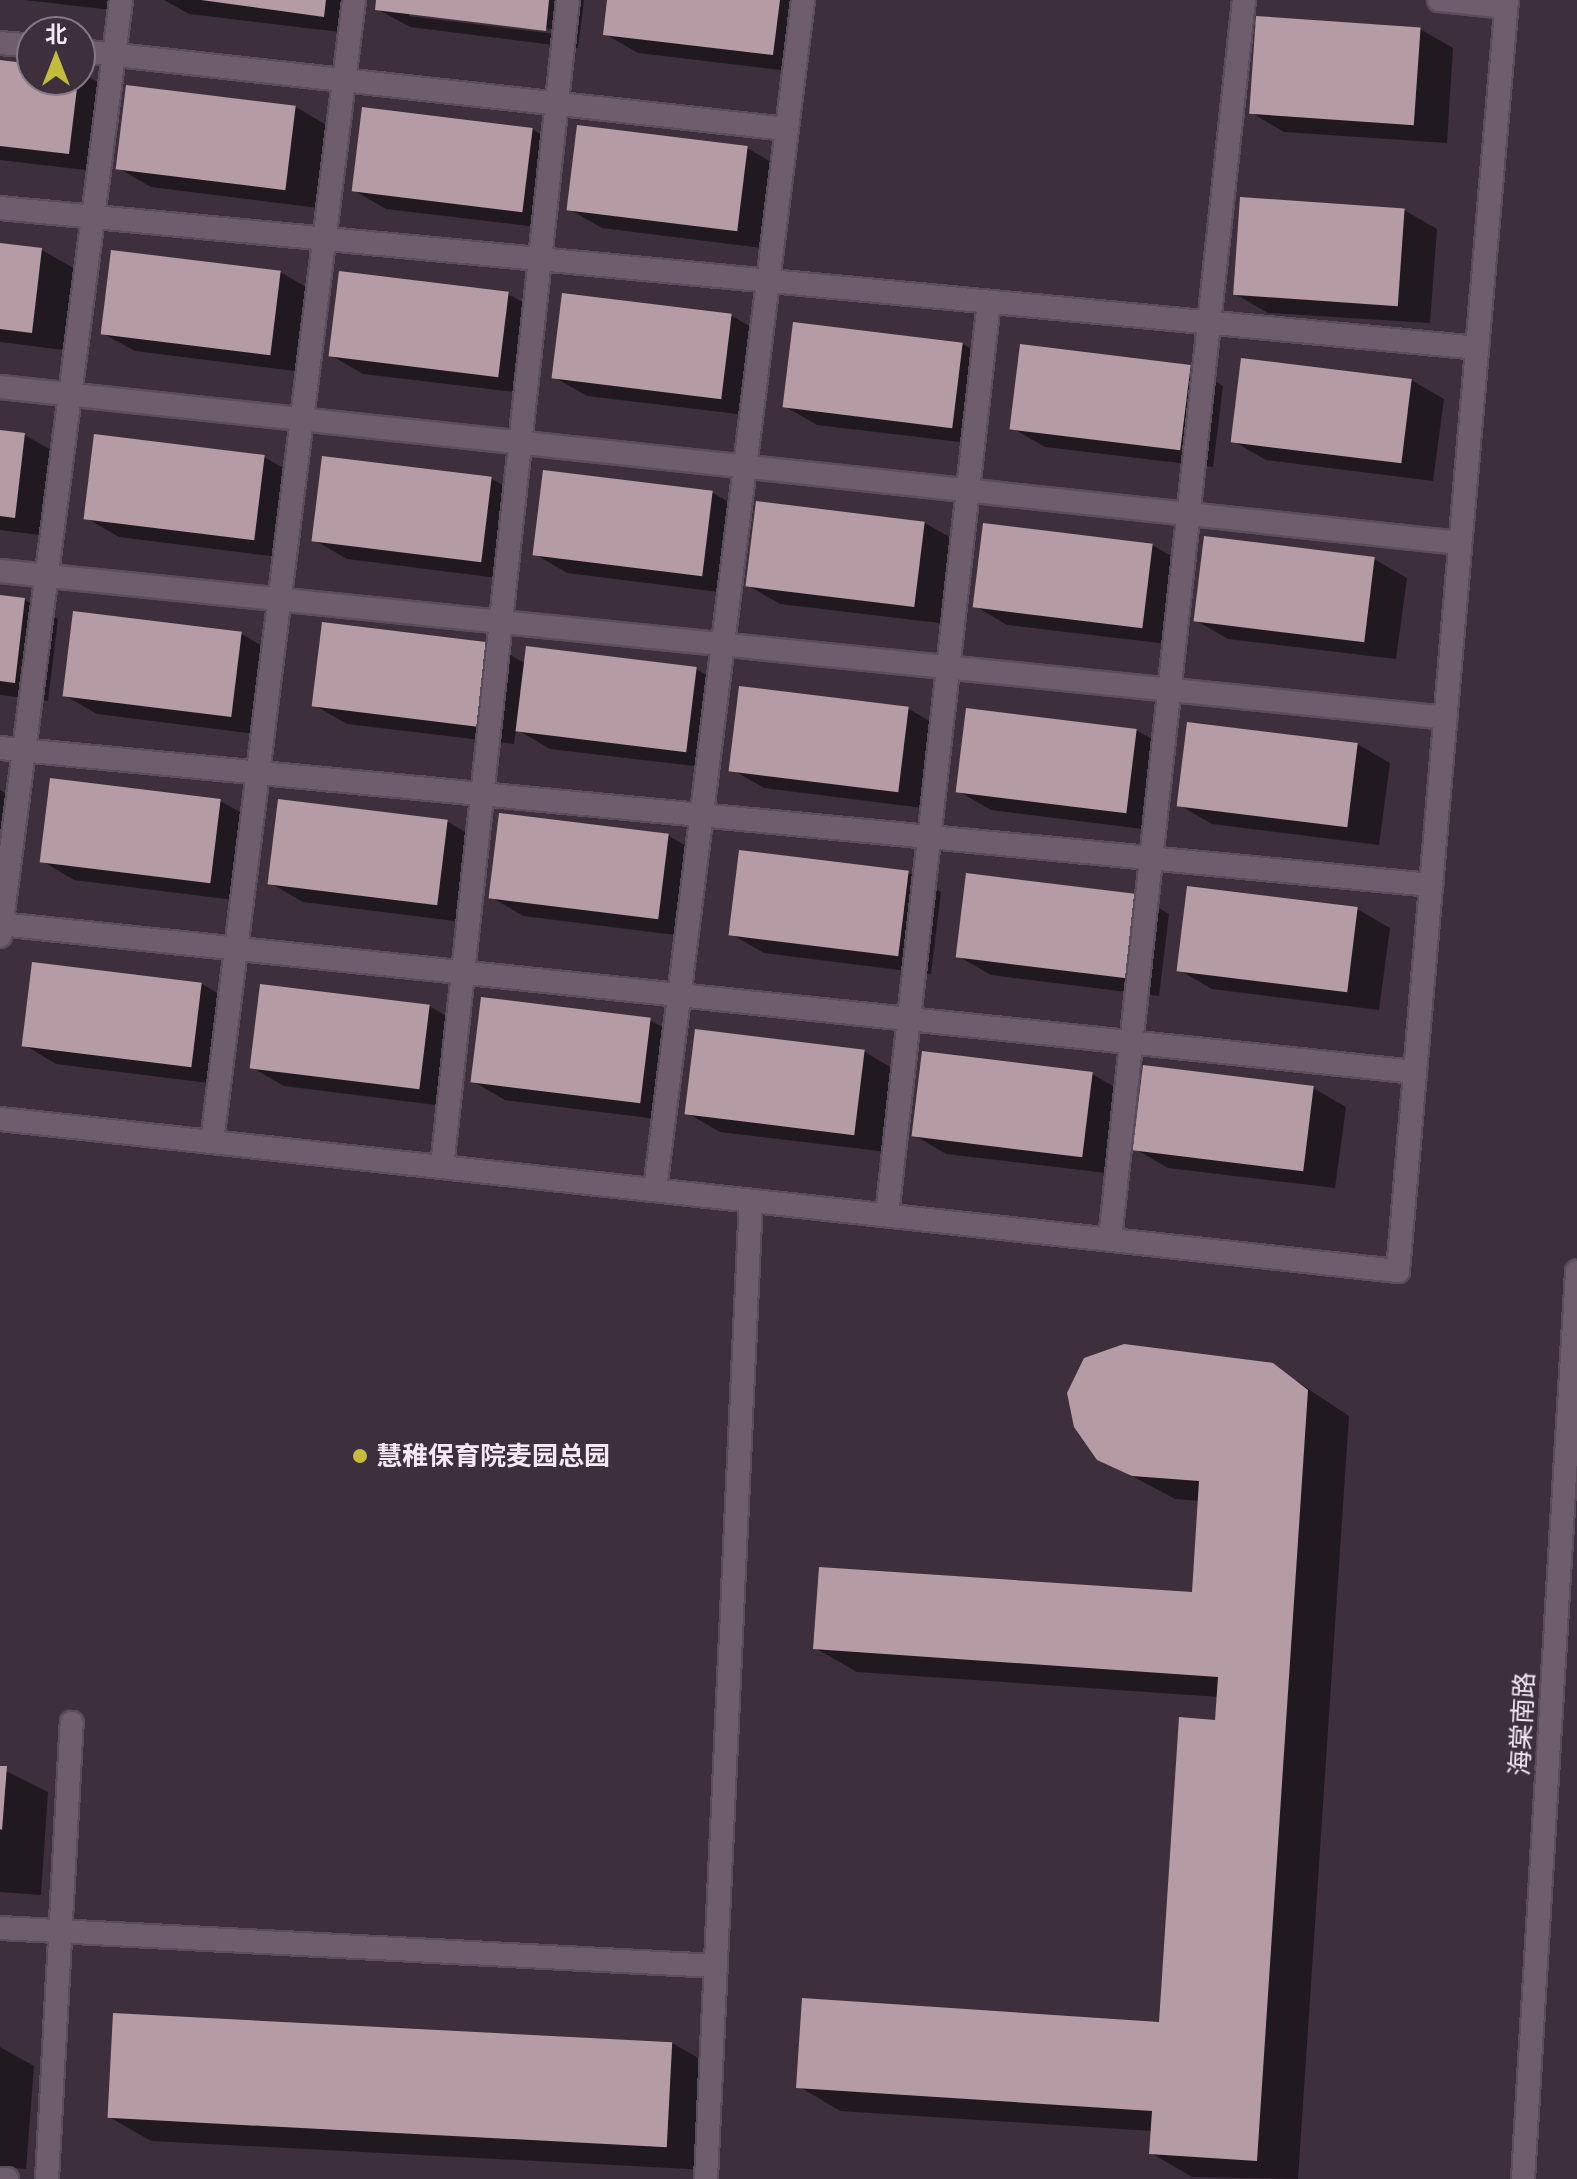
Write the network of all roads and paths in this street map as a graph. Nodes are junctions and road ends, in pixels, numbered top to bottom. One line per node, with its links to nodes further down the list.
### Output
1 (121, 0): 9 (main road)
2 (354, 0): 10 (main road)
3 (568, 0): 11 (main road)
4 (803, 0): 12 (main road)
5 (1244, 0): 19 (main road)
6 (1439, 0): 7 (main road)
7 (1506, 4): 20 (main road)
8 (96, 53): 9 (main road)
9 (113, 55): 10 (main road); 14 (main road)
10 (344, 81): 11 (main road); 15 (main road)
11 (557, 103): 12 (main road); 16 (main road)
12 (787, 129): 17 (main road)
13 (0, 208): 14 (main road)
14 (93, 216): 15 (main road); 22 (main road)
15 (324, 238): 16 (main road); 23 (main road)
16 (540, 259): 17 (main road); 24 (main road)
17 (768, 281): 18 (main road); 25 (main road)
18 (989, 302): 19 (main road); 26 (main road)
19 (1209, 323): 20 (main road); 27 (main road)
20 (1477, 348): 28 (main road)
21 (0, 387): 22 (main road)
22 (69, 395): 23 (main road); 30 (main road)
23 (302, 419): 24 (main road); 31 (main road)
24 (520, 443): 25 (main road); 32 (main road)
25 (745, 467): 26 (main road); 33 (main road)
26 (967, 490): 27 (main road); 34 (main road)
27 (1189, 514): 28 (main road); 35 (main road)
28 (1460, 543): 36 (main road)
29 (0, 571): 30 (main road)
30 (46, 575): 31 (main road); 38 (main road)
31 (279, 600): 32 (main road); 39 (main road)
32 (501, 622): 33 (main road); 40 (main road)
33 (723, 644): 34 (main road); 41 (main road)
34 (948, 667): 35 (main road); 42 (main road)
35 (1169, 690): 36 (main road); 43 (main road)
36 (1446, 718): 44 (main road)
37 (0, 748): 38 (main road)
38 (24, 750): 39 (main road); 45 (main road)
39 (258, 773): 40 (main road); 46 (main road)
40 (482, 795): 41 (main road); 47 (main road)
41 (702, 816): 42 (main road); 48 (main road)
42 (929, 838): 43 (main road); 49 (main road)
43 (1151, 859): 44 (main road); 50 (main road)
44 (1431, 885): 51 (main road)
45 (1, 928): 46 (main road)
46 (236, 948): 47 (main road); 53 (main road)
47 (463, 972): 48 (main road); 54 (main road)
48 (679, 995): 49 (main road); 55 (main road)
49 (909, 1018): 50 (main road); 57 (main road)
50 (1132, 1042): 51 (main road); 58 (main road)
51 (1415, 1072): 58 (main road)
52 (0, 1119): 53 (main road)
53 (212, 1142): 54 (main road)
54 (442, 1167): 55 (main road)
55 (655, 1190): 56 (main road)
56 (751, 1201): 57 (main road); 63 (main road)
57 (887, 1215): 58 (main road)
58 (1110, 1239)
59 (1577, 1272): 68 (main road, 海棠南路)
60 (72, 1723): 62 (main road)
61 (0, 1928): 62 (main road)
62 (61, 1931): 63 (main road); 66 (main road)
63 (715, 1966): 67 (main road)
64 (0, 2179): 65 (main road)
65 (7, 2179)
66 (47, 2179)
67 (706, 2179)
68 (1523, 2179)

